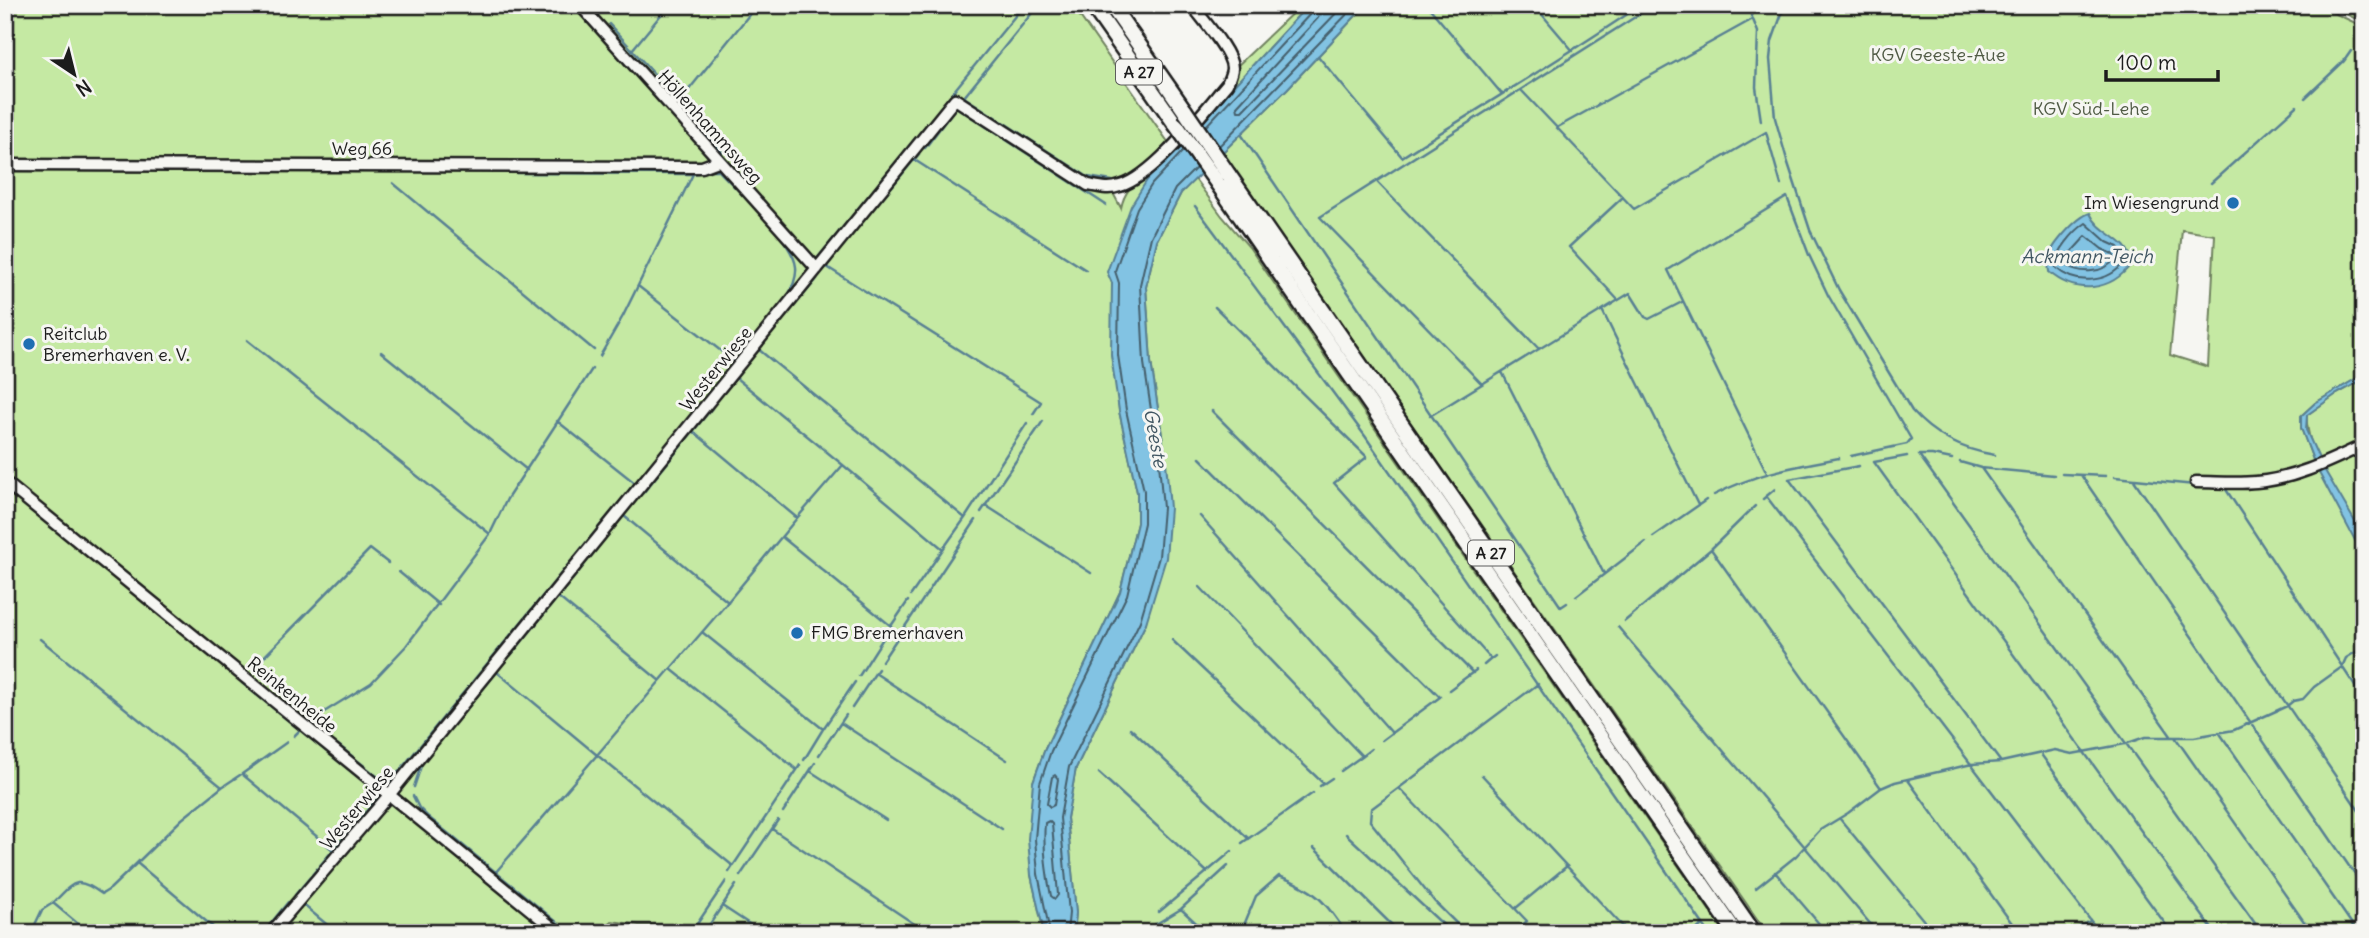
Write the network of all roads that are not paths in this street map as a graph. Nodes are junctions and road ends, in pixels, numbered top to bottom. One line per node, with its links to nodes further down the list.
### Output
1 (580, 5): 5 (street, Höllenhammsweg)
2 (1089, 5): 7 (highway, A 27, bridge)
3 (1111, 5): 7 (highway, A 27, bridge)
4 (1192, 5): 8 (street, Westerwiese)
5 (718, 161): 6 (street, Weg 66); 8 (street, Höllenhammsweg)
6 (5, 165)
7 (1223, 179): 15 (highway, A 27); 16 (highway, A 27)
8 (817, 270): 12 (street, Westerwiese)
9 (2364, 445): 11 (street)
10 (5, 482): 12 (street, Reinkenheide)
11 (2196, 482)
12 (389, 795): 13 (street, Westerwiese); 14 (street, Reinkenheide)
13 (271, 933)
14 (559, 933)
15 (1736, 933)
16 (1754, 933)

